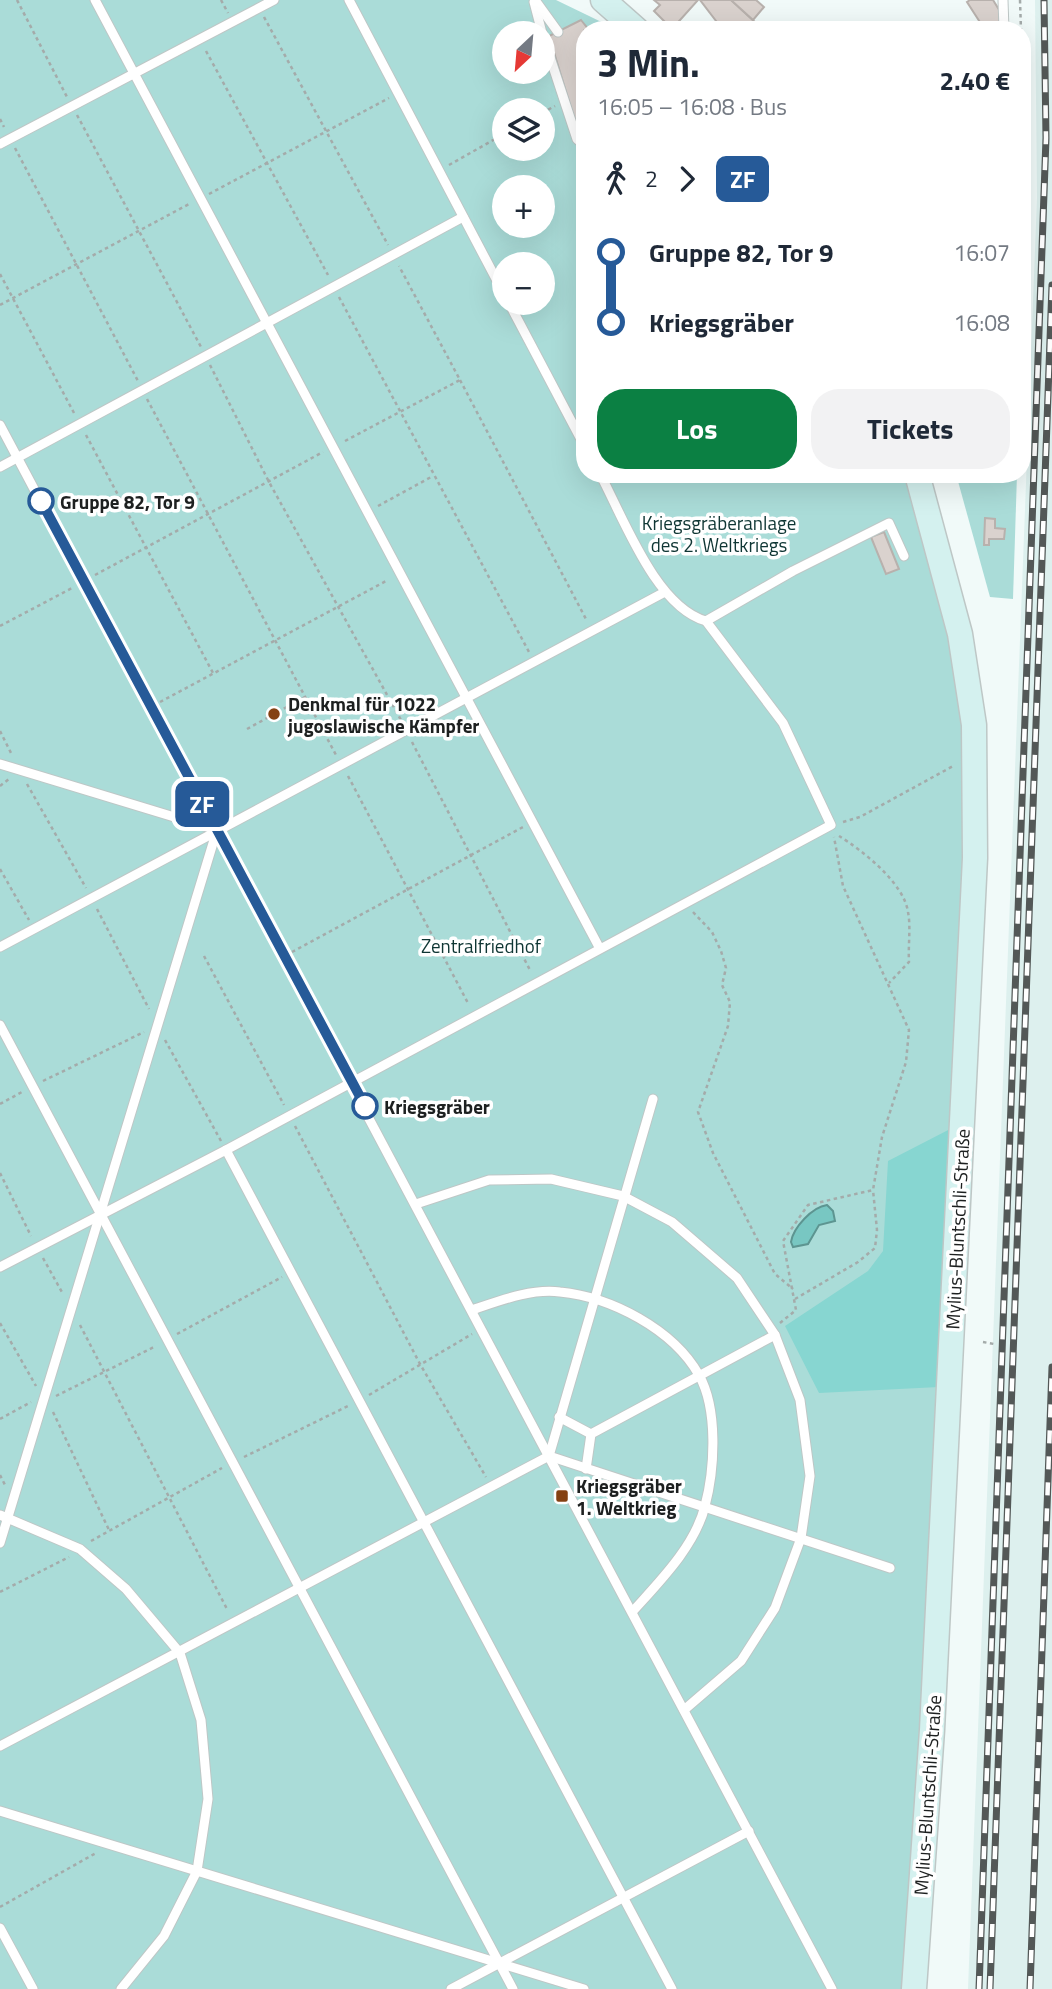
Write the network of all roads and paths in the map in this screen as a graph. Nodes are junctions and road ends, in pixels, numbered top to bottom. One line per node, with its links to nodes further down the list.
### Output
1 (17, 0): 18 (path)
2 (95, 0): 16 (lane)
3 (274, 0): 14 (lane)
4 (349, 0): 17 (lane)
5 (534, 0): 9 (lane); 13 (lane)
6 (603, 0): 10 (street)
7 (1003, 0): 11 (lane)
8 (1020, 0): 12 (path)
9 (539, 21)
10 (627, 21)
11 (1004, 21)
12 (1021, 21)
13 (558, 32)
14 (200, 39): 16 (lane); 24 (path)
15 (555, 72): 20 (lane)
16 (134, 73): 18 (lane); 26 (lane)
17 (398, 93): 24 (path); 25 (lane)
18 (72, 106): 21 (lane); 28 (path)
19 (0, 119): 21 (path)
20 (576, 136)
21 (10, 139): 23 (lane); 29 (path)
22 (492, 141): 25 (path)
23 (0, 144)
24 (268, 163): 26 (path); 32 (path)
25 (439, 170): 27 (lane)
26 (201, 198): 28 (path); 36 (lane)
27 (463, 217): 30 (lane); 32 (lane)
28 (140, 230): 29 (path); 37 (path)
29 (76, 264): 33 (path); 39 (path)
30 (492, 271)
31 (0, 274): 33 (path)
32 (334, 287): 36 (lane); 45 (path)
33 (13, 299): 34 (path); 40 (path)
34 (0, 305)
35 (515, 315): 42 (lane)
36 (268, 323): 37 (lane); 48 (lane)
37 (206, 356): 39 (lane); 52 (path)
38 (460, 380): 54 (path)
39 (143, 390): 40 (lane); 55 (path)
40 (80, 424): 43 (lane); 57 (path)
41 (0, 425): 43 (lane)
42 (576, 430)
43 (18, 457): 44 (lane); 60 (lane)
44 (0, 467)
45 (434, 475): 48 (path); 56 (path)
46 (605, 483): 51 (lane)
47 (919, 483): 143 (street, Mylius-Bluntschli-Straße)
48 (369, 511): 50 (lane)
49 (904, 556): 53 (lane)
50 (400, 573): 52 (path); 59 (lane)
51 (663, 593): 53 (lane); 54 (lane)
52 (339, 605): 55 (path); 62 (path)
53 (706, 621): 69 (lane)
54 (592, 631): 56 (lane)
55 (275, 639): 57 (path); 58 (path)
56 (534, 662): 59 (lane)
57 (213, 673): 60 (path)
58 (304, 697): 61 (path); 65 (path)
59 (466, 698): 62 (lane); 68 (lane)
60 (150, 707): 70 (lane)
61 (247, 729)
62 (406, 730): 65 (lane); 71 (path)
63 (0, 731): 67 (path)
64 (0, 764): 67 (lane)
65 (341, 764): 70 (lane); 73 (path)
66 (957, 764): 69 (path)
67 (19, 769): 70 (lane)
68 (532, 822): 71 (path); 77 (lane)
69 (831, 825): 74 (lane)
70 (216, 830): 75 (lane); 79 (lane); 92 (lane)
71 (471, 856): 73 (path); 80 (path)
72 (0, 869): 75 (path)
73 (407, 890): 79 (path); 82 (path)
74 (684, 902): 77 (lane); 96 (path)
75 (34, 929): 76 (lane)
76 (0, 947)
77 (599, 947): 80 (lane)
78 (204, 956): 86 (path)
79 (284, 957): 84 (lane)
80 (535, 982): 82 (lane)
81 (889, 983): 81 (path); 89 (path)
82 (474, 1014): 84 (lane)
83 (0, 1025): 92 (lane)
84 (351, 1081): 86 (lane); 91 (lane)
85 (653, 1099): 90 (lane)
86 (289, 1115): 87 (lane); 114 (path)
87 (226, 1150): 92 (lane); 95 (lane)
88 (0, 1172): 93 (path)
89 (873, 1190): 96 (path); 98 (path)
90 (623, 1196): 91 (lane); 97 (lane); 102 (lane)
91 (416, 1204): 100 (lane)
92 (100, 1213): 93 (lane); 99 (lane); 103 (lane)
93 (37, 1247): 94 (lane); 99 (path)
94 (0, 1267)
95 (291, 1272): 103 (path); 117 (lane)
96 (794, 1289): 98 (path)
97 (593, 1298): 100 (lane); 107 (lane); 109 (lane)
98 (795, 1299): 102 (path)
99 (71, 1309): 106 (path); 108 (lane)
100 (472, 1310): 112 (lane)
101 (0, 1323): 108 (path)
102 (774, 1332): 107 (lane); 119 (lane)
103 (167, 1340): 106 (path); 122 (lane)
104 (983, 1342): 105 (path)
105 (994, 1344)
106 (106, 1373): 108 (path); 124 (path)
107 (699, 1375): 111 (lane); 115 (lane)
108 (45, 1395): 110 (path); 116 (lane); 118 (path)
109 (559, 1417): 111 (lane); 112 (lane)
110 (0, 1419)
111 (591, 1433): 113 (lane)
112 (549, 1456): 113 (lane); 114 (lane); 123 (lane)
113 (586, 1469): 115 (lane)
114 (491, 1486): 117 (lane)
115 (705, 1508): 119 (lane); 123 (lane)
116 (4, 1516): 120 (lane); 125 (lane)
117 (424, 1522): 122 (lane); 132 (lane)
118 (109, 1530)
119 (801, 1538): 121 (lane); 126 (lane)
120 (0, 1543)
121 (890, 1568)
122 (298, 1589): 124 (lane); 135 (lane)
123 (633, 1611): 126 (lane)
124 (234, 1624): 125 (lane)
125 (180, 1653): 127 (lane); 131 (lane)
126 (684, 1710): 129 (lane)
127 (0, 1746)
128 (0, 1811): 130 (lane)
129 (749, 1831): 132 (lane); 142 (lane)
130 (111, 1845): 131 (lane); 133 (path)
131 (197, 1871): 135 (lane); 137 (lane)
132 (622, 1896): 135 (lane); 141 (lane)
133 (0, 1907)
134 (0, 1928): 136 (lane)
135 (500, 1964): 138 (lane); 139 (lane); 140 (lane)
136 (33, 1989)
137 (121, 1989)
138 (451, 1989)
139 (513, 1989)
140 (584, 1989)
141 (672, 1989)
142 (832, 1989)
143 (914, 1989)

